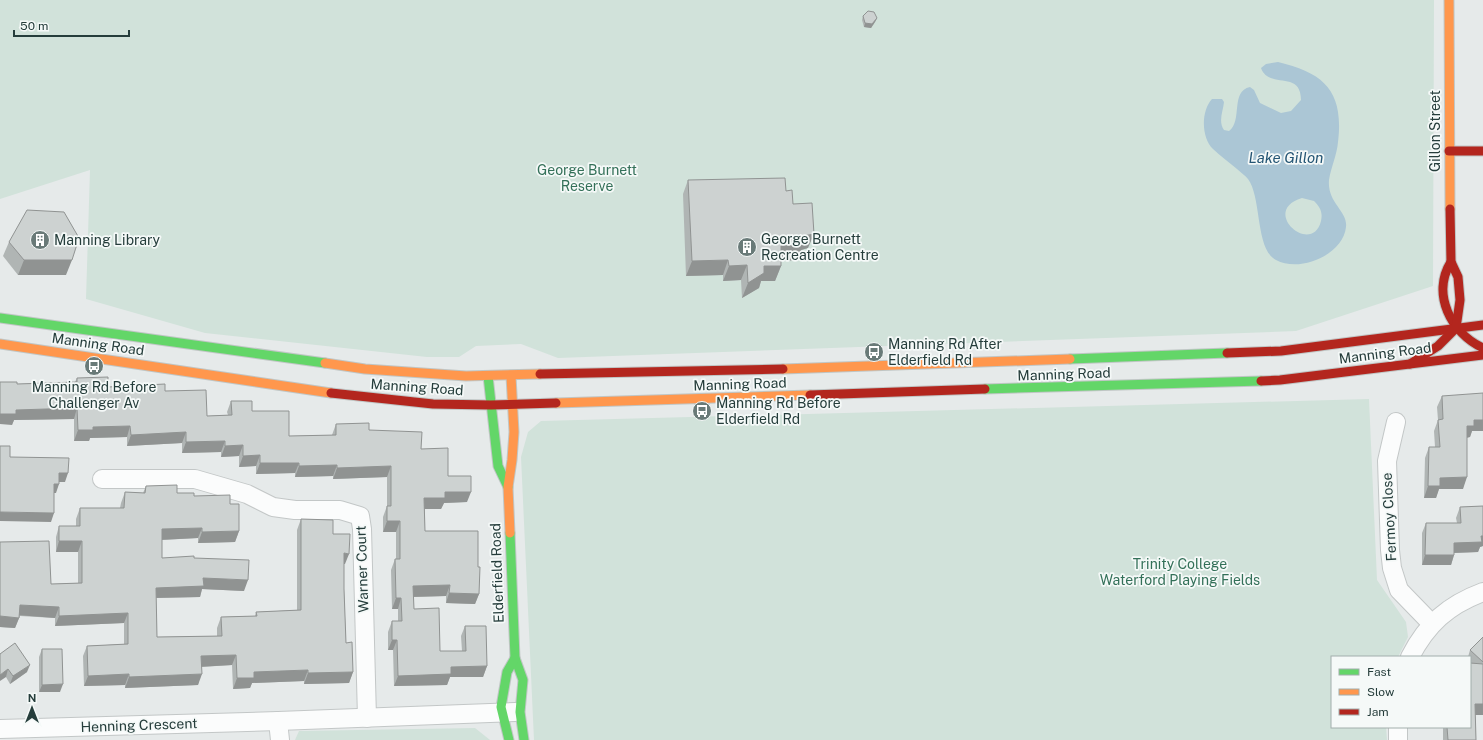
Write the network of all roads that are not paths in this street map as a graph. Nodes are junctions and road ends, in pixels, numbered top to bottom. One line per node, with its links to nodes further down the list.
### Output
1 (1449, 0): 2 (main road, Gillon Street)
2 (1449, 151): 3 (main road); 4 (main road, Gillon Street)
3 (1483, 151)
4 (1451, 262): 7 (main road, Gillon Street); 7 (main road, Gillon Street)
5 (0, 318): 12 (main road, Manning Road)
6 (1483, 325): 7 (main road, Manning Road)
7 (1456, 328): 9 (main road, Gillon Street); 11 (main road); 13 (main road, Manning Road)
8 (0, 344): 15 (main road, Manning Road)
9 (1483, 348)
10 (1483, 355): 11 (main road, Manning Road)
11 (1410, 364): 14 (main road, Manning Road)
12 (488, 376): 13 (main road, Manning Road); 15 (main road, Elderfield Road)
13 (511, 376): 14 (main road, Elderfield Road)
14 (513, 404): 15 (main road, Manning Road); 18 (main road, Elderfield Road)
15 (491, 405): 18 (main road, Elderfield Road)
16 (1396, 422): 20 (street, Fermoy Close)
17 (102, 479): 25 (street, Warner Court)
18 (508, 487): 22 (main road, Elderfield Road)
19 (1483, 592): 20 (street)
20 (1431, 623): 21 (street)
21 (1410, 656)
22 (515, 658): 23 (main road, Elderfield Road); 24 (main road, Elderfield Road)
23 (502, 712): 24 (street, Henning Crescent); 25 (street, Henning Crescent); 30 (main road, Elderfield Road)
24 (520, 712): 31 (main road, Elderfield Road)
25 (367, 718): 26 (street, Henning Crescent)
26 (278, 721): 28 (street, Henning Crescent); 29 (street)
27 (1398, 728): 32 (street)
28 (0, 729)
29 (280, 740)
30 (509, 740)
31 (524, 740)
32 (1398, 740)

